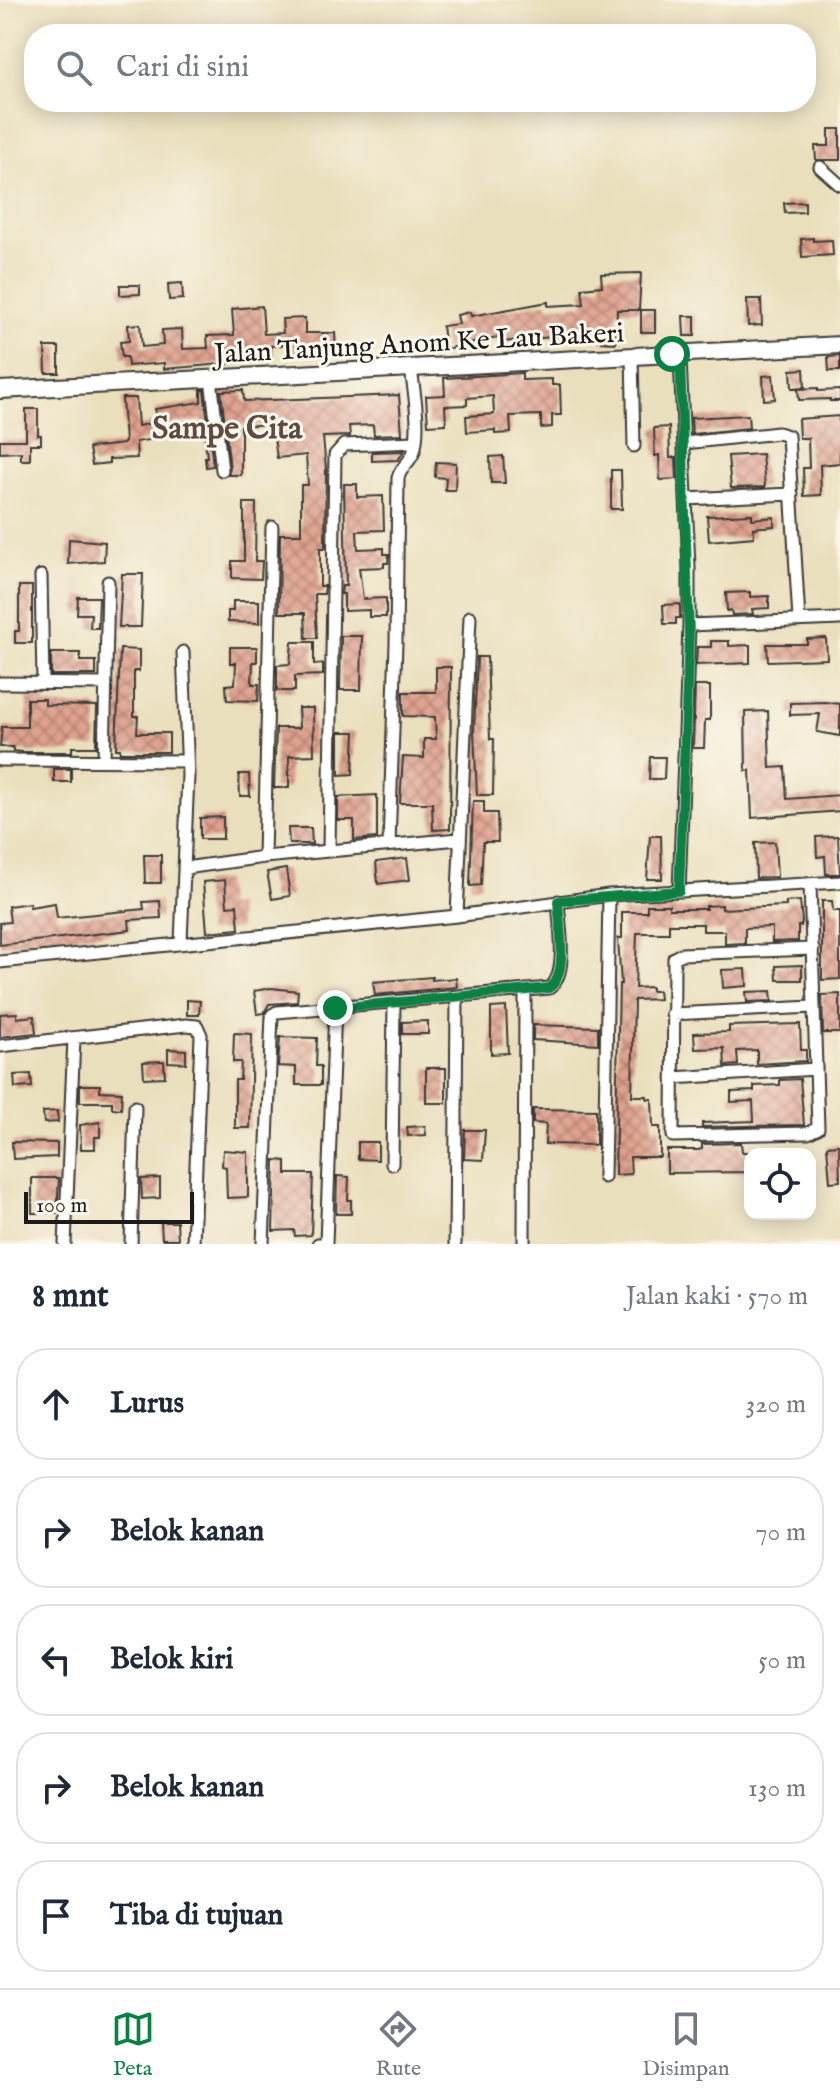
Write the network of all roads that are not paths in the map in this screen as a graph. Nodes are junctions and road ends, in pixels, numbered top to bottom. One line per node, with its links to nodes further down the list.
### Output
1 (820, 167): 2 (street)
2 (840, 185)
3 (840, 345): 5 (main road, Jalan Tanjung Anom Ke Lau Bakeri)
4 (632, 356): 5 (main road, Jalan Tanjung Anom Ke Lau Bakeri); 6 (main road, Jalan Tanjung Anom Ke Lau Bakeri); 11 (street)
5 (678, 360): 10 (street)
6 (411, 368): 7 (main road, Jalan Tanjung Anom Ke Lau Bakeri); 9 (street)
7 (211, 379): 8 (main road, Jalan Tanjung Anom Ke Lau Bakeri); 12 (street)
8 (0, 390)
9 (415, 442): 30 (street); 31 (street)
10 (685, 443): 13 (street); 14 (street)
11 (634, 446)
12 (222, 470)
13 (792, 494): 14 (street); 20 (street)
14 (686, 499): 21 (street)
15 (272, 527): 32 (street)
16 (41, 576): 23 (street)
17 (108, 582): 25 (street)
18 (470, 617): 29 (street)
19 (840, 619): 20 (street)
20 (799, 620): 21 (street)
21 (689, 625): 36 (street)
22 (183, 652): 28 (street)
23 (43, 682): 24 (street); 25 (street)
24 (0, 683)
25 (106, 684): 27 (street)
26 (0, 760): 27 (street)
27 (104, 760): 28 (street)
28 (187, 761): 33 (street)
29 (459, 839): 30 (street); 39 (street)
30 (389, 845): 31 (street)
31 (329, 851): 32 (street)
32 (264, 857): 33 (street)
33 (185, 868): 40 (street)
34 (840, 882): 35 (street)
35 (810, 884): 36 (street); 41 (street)
36 (679, 891): 37 (street)
37 (609, 895): 38 (street); 55 (street)
38 (558, 901): 39 (street); 43 (street)
39 (457, 916): 40 (street)
40 (181, 942): 42 (street)
41 (813, 949): 46 (street); 48 (street)
42 (0, 962)
43 (525, 990): 44 (street); 62 (street)
44 (457, 997): 45 (street); 61 (street)
45 (394, 1003): 47 (street); 54 (street)
46 (813, 1007): 48 (street); 51 (street)
47 (335, 1008): 59 (street); 60 (street)
48 (672, 1014): 52 (street)
49 (74, 1039): 50 (street); 56 (street); 58 (street)
50 (0, 1046)
51 (816, 1069): 52 (street); 52 (street)
52 (673, 1078)
53 (135, 1107): 57 (street)
54 (392, 1164)
55 (604, 1177)
56 (65, 1244)
57 (131, 1244)
58 (193, 1244)
59 (263, 1244)
60 (323, 1244)
61 (455, 1244)
62 (524, 1244)

